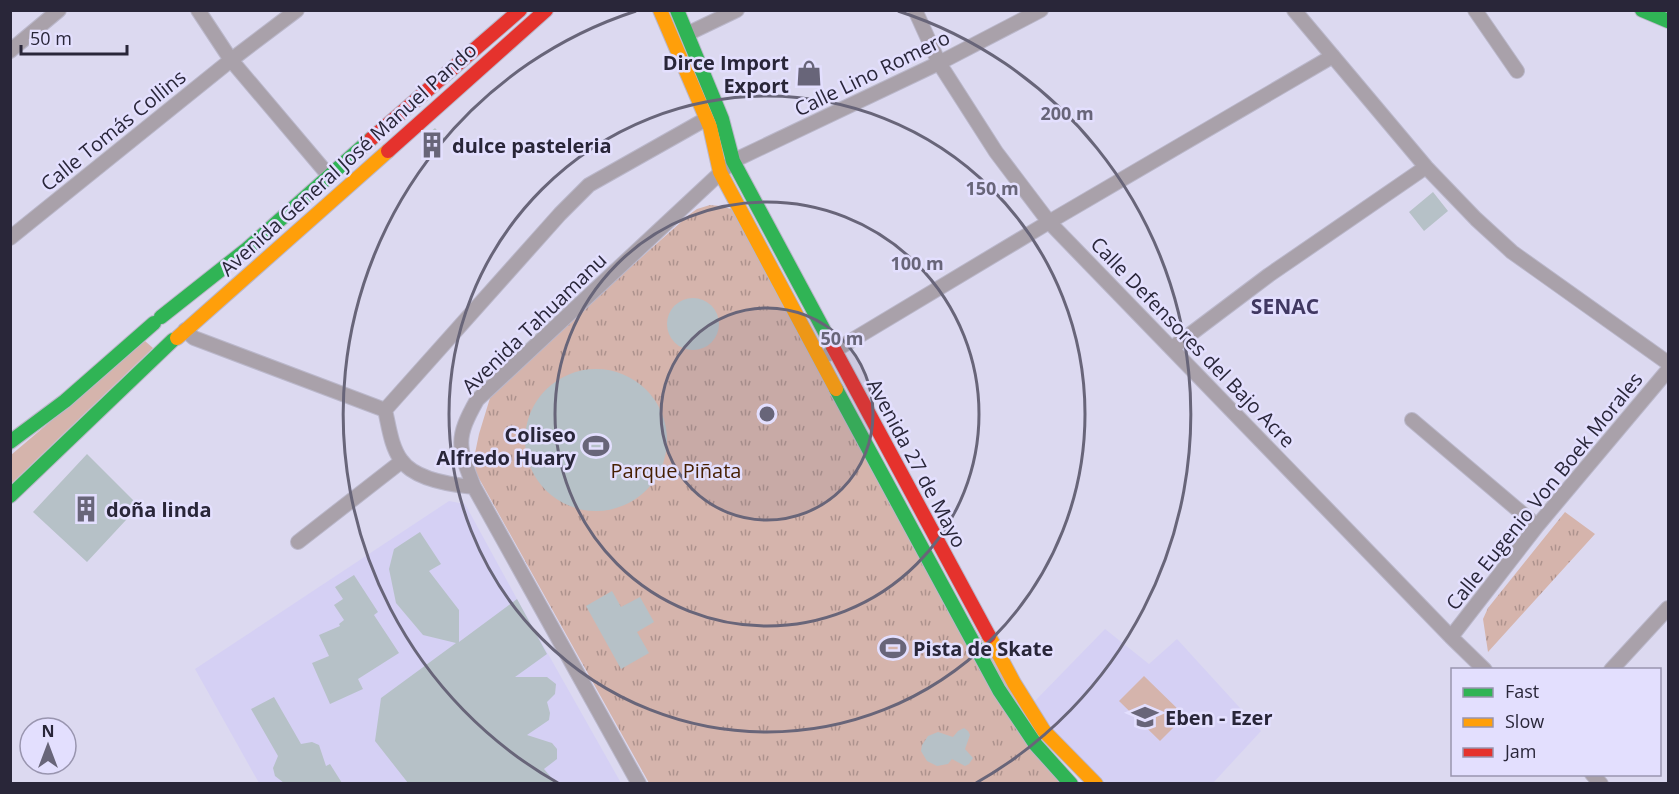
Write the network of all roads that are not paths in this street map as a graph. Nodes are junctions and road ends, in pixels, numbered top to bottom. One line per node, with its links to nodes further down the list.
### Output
1 (58, 10): 16 (street)
2 (198, 10): 18 (street)
3 (297, 10): 18 (street, Calle Tomás Collins)
4 (520, 10): 25 (main road, Avenida General José Manuel Pando)
5 (546, 10): 29 (main road, Avenida General José Manuel Pando)
6 (660, 10): 21 (main road, Avenida 27 de Mayo)
7 (677, 10): 15 (main road, Avenida 27 de Mayo)
8 (736, 10): 15 (street)
9 (915, 10): 19 (street, Calle Defensores del Bajo Acre)
10 (1041, 10): 19 (street, Calle Lino Romero)
11 (1294, 10): 17 (street)
12 (1475, 10): 20 (street)
13 (1642, 10): 14 (main road)
14 (1668, 21)
15 (687, 34): 22 (main road, Avenida 27 de Mayo)
16 (10, 51)
17 (1333, 56): 23 (street); 26 (street)
18 (231, 60): 25 (street); 27 (street, Calle Tomás Collins)
19 (939, 63): 22 (street, Calle Lino Romero); 26 (street, Calle Defensores del Bajo Acre)
20 (1517, 71)
21 (706, 119): 24 (main road, Avenida 27 de Mayo); 35 (street)
22 (733, 161): 24 (street, Calle Lino Romero); 31 (main road, Avenida 27 de Mayo)
23 (1426, 167): 30 (street); 33 (street)
24 (720, 172): 32 (main road, Avenida 27 de Mayo); 39 (street, Avenida Tahuamanu)
25 (330, 177): 28 (main road, Avenida General José Manuel Pando)
26 (1049, 222): 30 (street, Calle Defensores del Bajo Acre); 31 (street)
27 (14, 230)
28 (158, 320): 29 (main road); 29 (main road); 37 (main road, Avenida General José Manuel Pando)
29 (178, 336): 35 (street); 40 (main road, Avenida General José Manuel Pando)
30 (1172, 348): 44 (street, Calle Defensores del Bajo Acre)
31 (834, 351): 32 (street); 49 (main road, Avenida 27 de Mayo)
32 (819, 359): 48 (main road, Avenida 27 de Mayo)
33 (1668, 363)
34 (1668, 370): 41 (street, Calle Eugenio Von Boek Morales)
35 (385, 410): 38 (street)
36 (1412, 420): 41 (street)
37 (10, 442)
38 (402, 461): 39 (street); 42 (street)
39 (474, 487): 47 (street, Avenida Tahuamanu)
40 (10, 496)
41 (1537, 526): 44 (street, Calle Eugenio Von Boek Morales)
42 (298, 542)
43 (1668, 608): 46 (street)
44 (1451, 637): 45 (street, Calle Defensores del Bajo Acre)
45 (1484, 668)
46 (1612, 668)
47 (639, 783)
48 (1071, 783)
49 (1096, 783)

